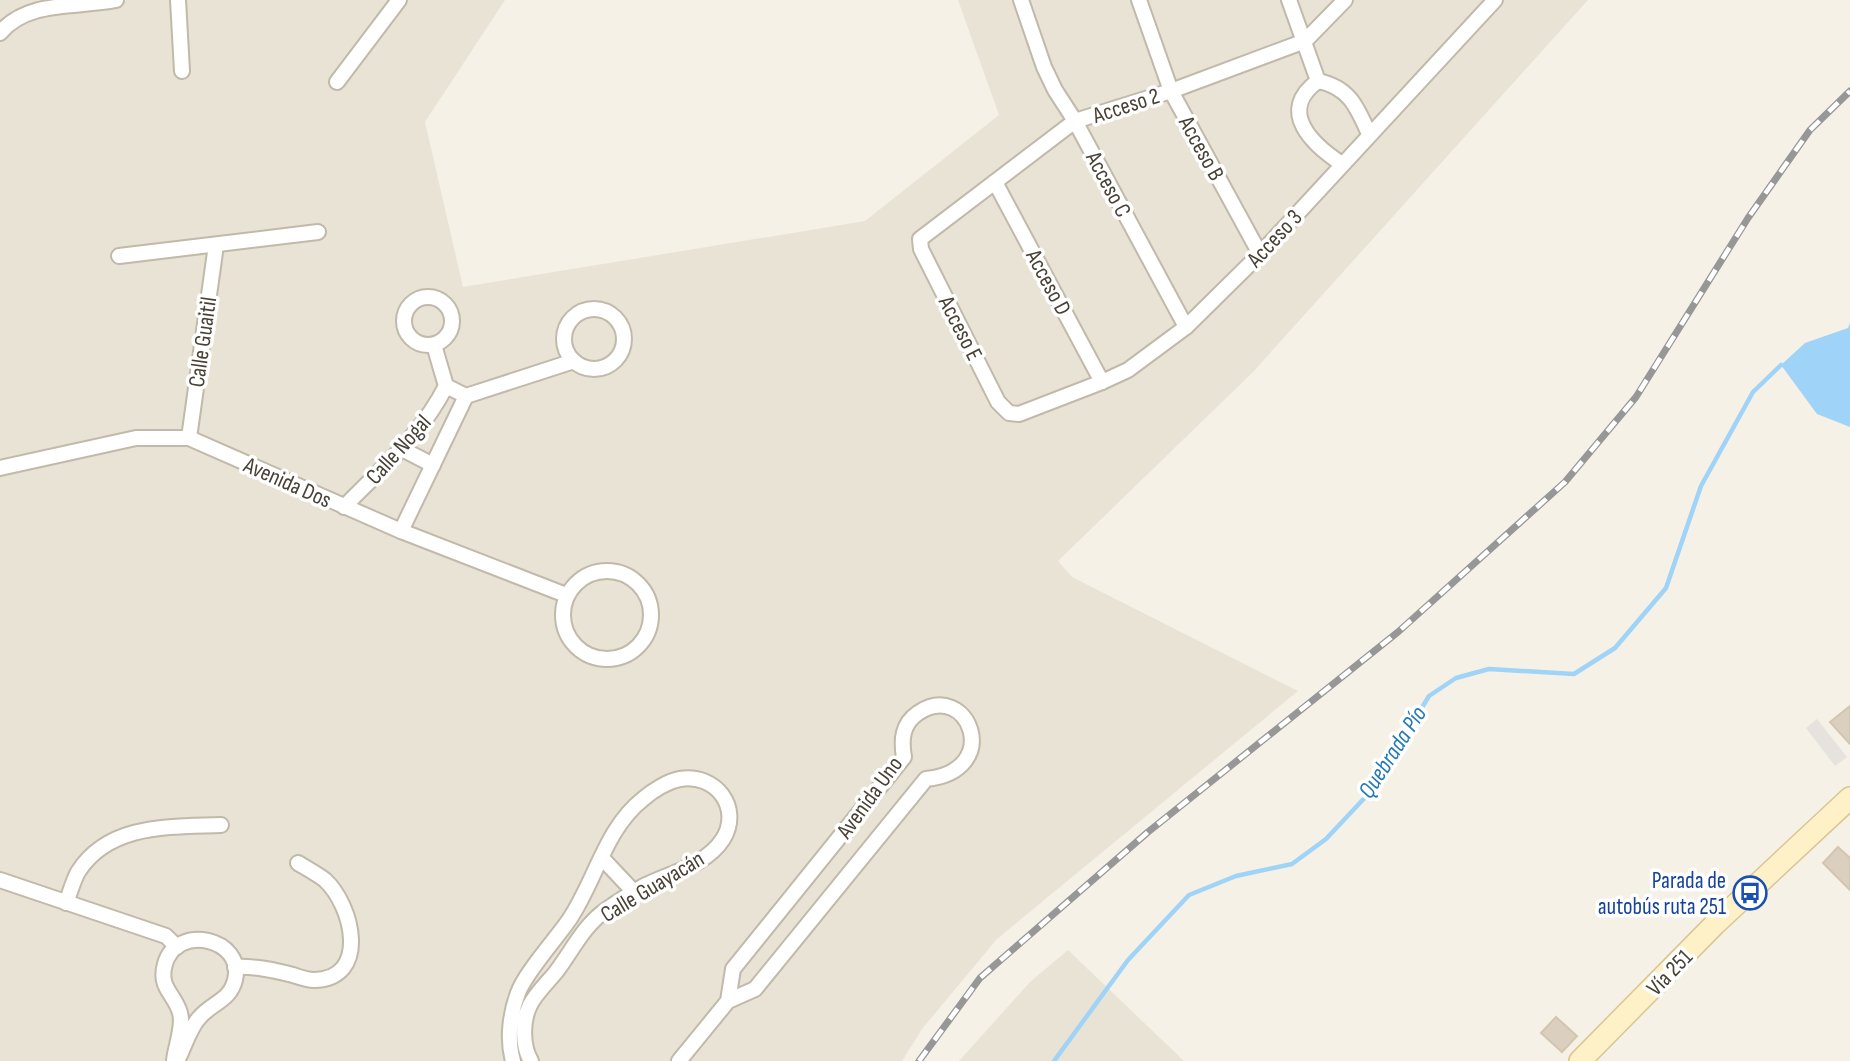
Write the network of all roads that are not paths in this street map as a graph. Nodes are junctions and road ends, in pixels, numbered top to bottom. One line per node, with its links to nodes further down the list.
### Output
1 (116, 0): 9 (street)
2 (178, 0): 11 (street)
3 (399, 0): 13 (street)
4 (1021, 0): 15 (street, Acceso C)
5 (1139, 0): 14 (street, Acceso B)
6 (1289, 0): 10 (street)
7 (1345, 0): 10 (street, Acceso 2)
8 (1495, 0): 16 (street, Acceso 3)
9 (0, 33)
10 (1305, 41): 12 (street); 14 (street, Acceso 2)
11 (181, 71)
12 (1318, 81): 16 (street); 17 (street)
13 (337, 82)
14 (1171, 91): 15 (street, Acceso 2); 22 (street, Acceso B)
15 (1075, 121): 18 (street, Acceso 2); 24 (street, Acceso C)
16 (1369, 134): 17 (street, Acceso 3)
17 (1342, 164): 22 (street, Acceso 3)
18 (995, 182): 20 (street, Acceso 2); 27 (street, Acceso D)
19 (318, 232): 21 (street)
20 (920, 239): 30 (street, Acceso E)
21 (216, 245): 23 (street); 31 (street, Calle Guaitil)
22 (1260, 254): 24 (street, Acceso 3)
23 (119, 256)
24 (1186, 327): 27 (street, Acceso 3)
25 (434, 345): 28 (street)
26 (574, 361): 26 (street); 29 (street)
27 (1102, 382): 30 (street, Acceso 3)
28 (446, 386): 29 (street); 32 (street, Calle Nogal)
29 (466, 396): 33 (street, Calle Nogal)
30 (1009, 413)
31 (188, 438): 34 (street, Avenida Dos); 35 (street, Avenida Dos)
32 (402, 449): 33 (street); 35 (street, Calle Nogal)
33 (433, 465): 36 (street, Calle Nogal)
34 (0, 468)
35 (344, 507): 36 (street, Avenida Dos)
36 (401, 531): 37 (street, Avenida Dos)
37 (566, 595): 37 (street)
38 (1848, 805): 54 (main road, Vía 251)
39 (221, 825): 44 (street)
40 (602, 858): 43 (street); 43 (street, Calle Guayacán); 46 (street, Calle Guayacán)
41 (298, 863): 47 (street)
42 (0, 880): 44 (street)
43 (634, 892): 48 (street, Calle Guayacán)
44 (66, 902): 45 (street)
45 (177, 947): 47 (street); 50 (street)
46 (542, 957): 48 (street); 51 (street, Calle Guayacán)
47 (235, 967): 50 (street)
48 (558, 970): 52 (street, Calle Guayacán)
49 (727, 1001): 49 (street, Avenida Uno); 53 (street, Avenida Uno)
50 (175, 1061)
51 (513, 1061)
52 (531, 1061)
53 (678, 1061)
54 (1580, 1061)

